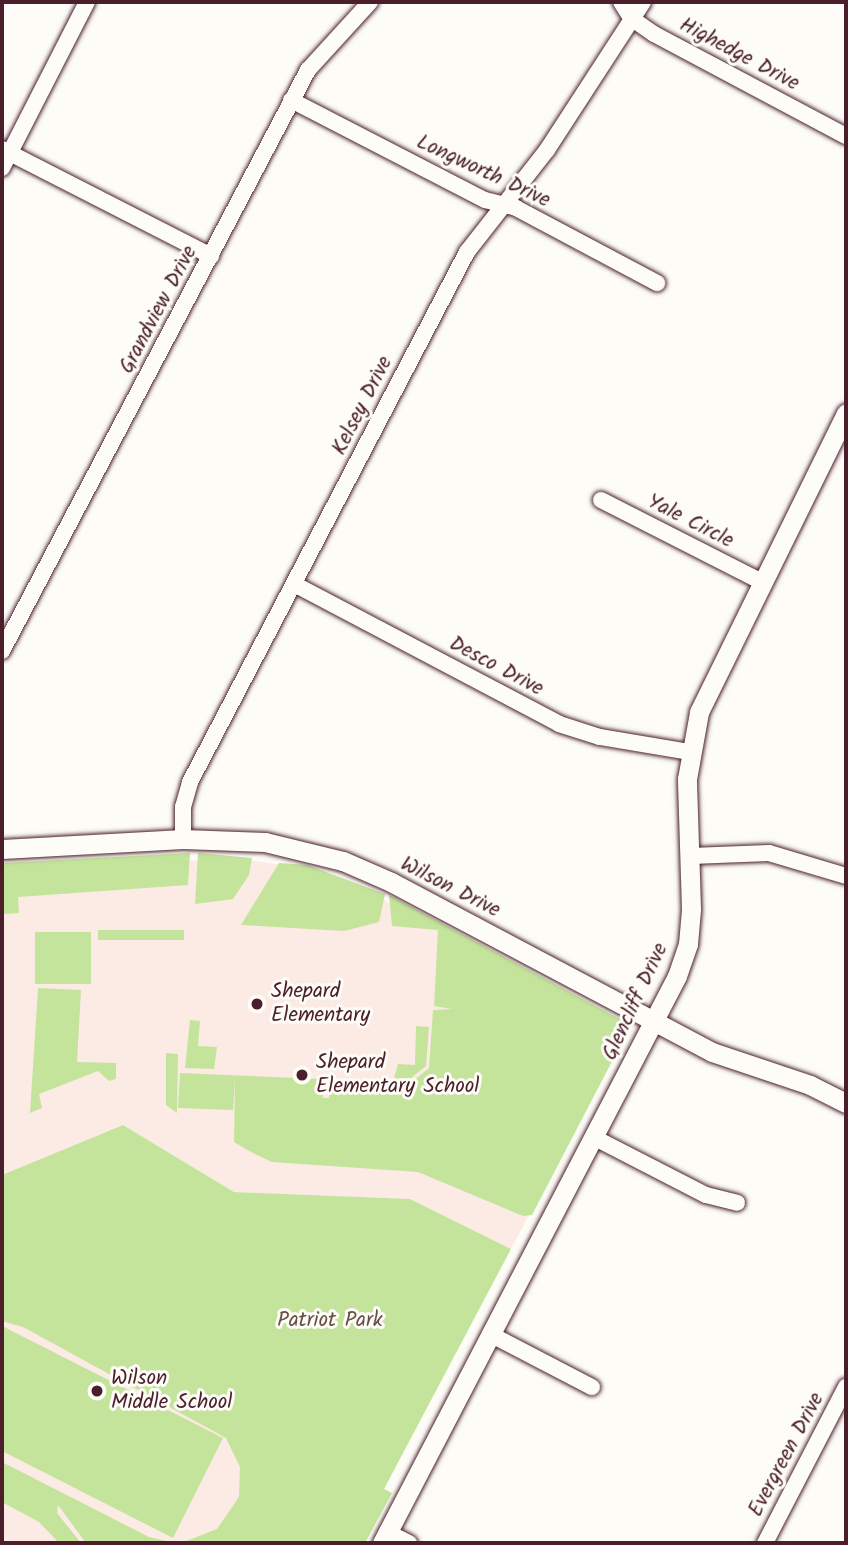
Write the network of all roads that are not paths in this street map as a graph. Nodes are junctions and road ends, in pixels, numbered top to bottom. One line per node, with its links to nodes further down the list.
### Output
1 (87, 2): 8 (street)
2 (370, 2): 6 (street, Grandview Drive)
3 (621, 2): 5 (street, Highedge Drive)
4 (643, 2): 5 (street, Kelsey Drive)
5 (631, 18): 7 (street, Highedge Drive); 10 (street, Kelsey Drive)
6 (291, 100): 10 (street, Longworth Drive); 11 (street, Grandview Drive)
7 (846, 136)
8 (6, 151): 9 (street); 11 (street)
9 (2, 168)
10 (502, 204): 12 (street, Longworth Drive); 16 (street, Kelsey Drive)
11 (211, 256): 17 (street, Grandview Drive)
12 (657, 283)
13 (846, 414): 15 (street, Glencliff Drive)
14 (601, 500): 15 (street, Yale Circle)
15 (760, 581): 18 (street, Glencliff Drive)
16 (294, 584): 18 (street, Desco Drive); 19 (street, Kelsey Drive)
17 (2, 651)
18 (690, 752): 21 (street, Glencliff Drive)
19 (183, 839): 20 (street, Wilson Drive); 23 (street, Wilson Drive)
20 (2, 849)
21 (691, 856): 22 (street); 23 (street, Glencliff Drive)
22 (846, 876)
23 (655, 1021): 24 (street, Wilson Drive); 25 (street, Glencliff Drive)
24 (846, 1103)
25 (593, 1137): 26 (street); 27 (street, Glencliff Drive)
26 (737, 1203)
27 (490, 1334): 29 (street); 30 (street, Glencliff Drive)
28 (846, 1387): 32 (street, Evergreen Drive)
29 (592, 1388)
30 (385, 1538): 31 (street)
31 (409, 1543)
32 (765, 1543)

